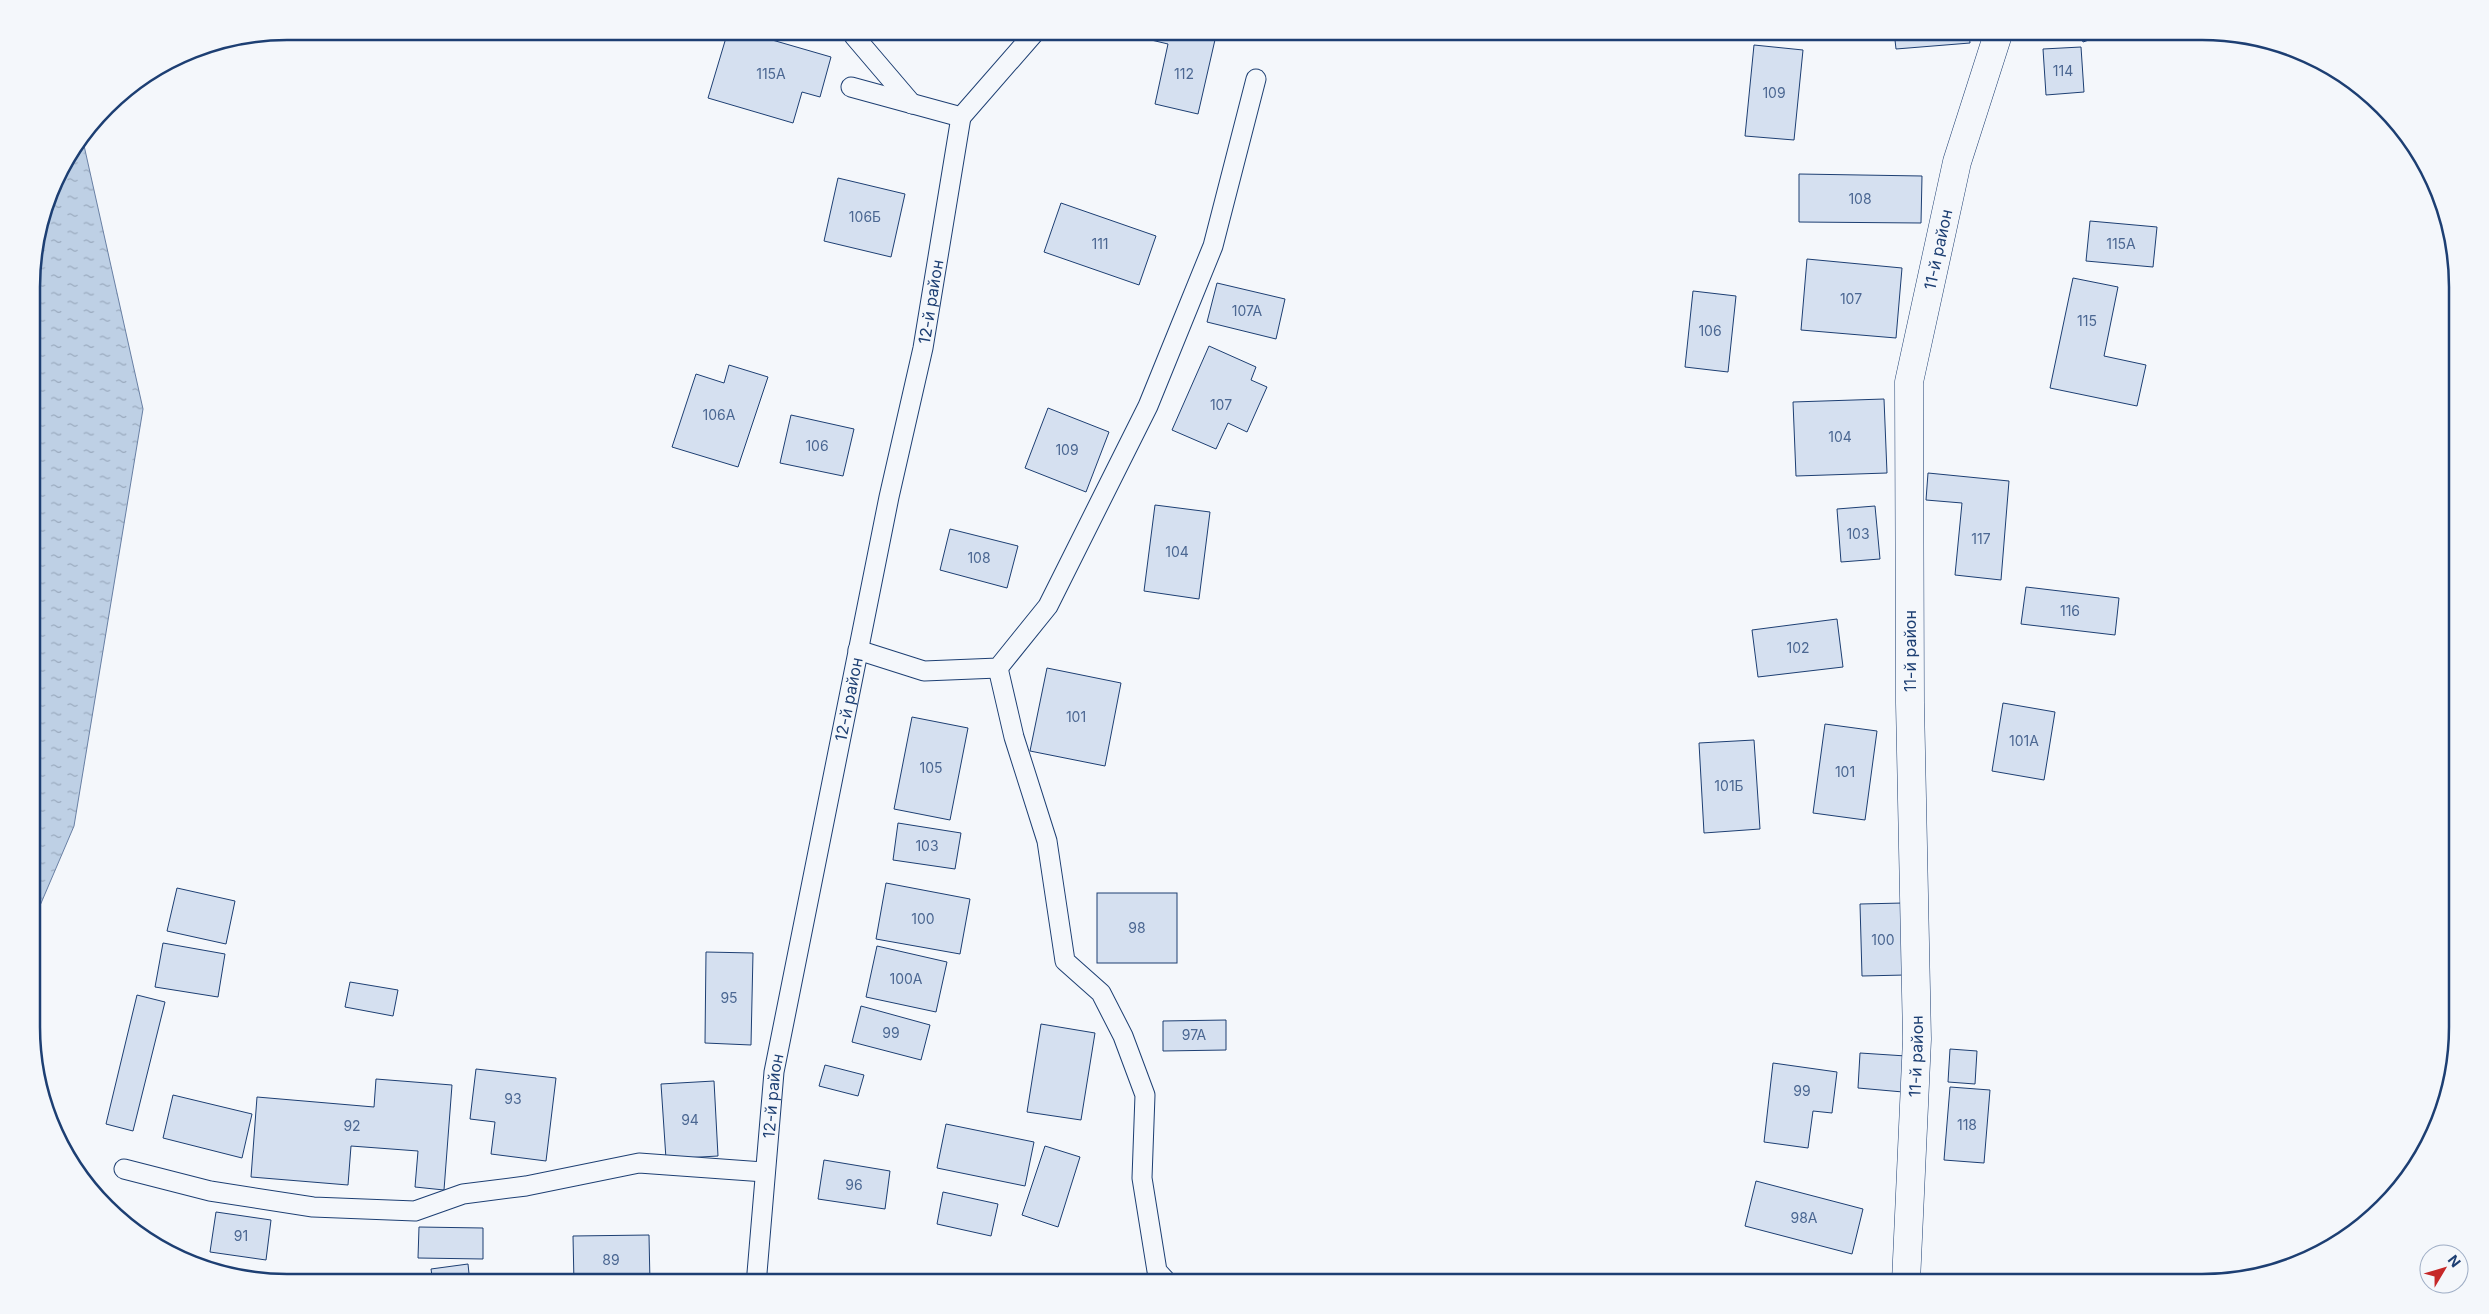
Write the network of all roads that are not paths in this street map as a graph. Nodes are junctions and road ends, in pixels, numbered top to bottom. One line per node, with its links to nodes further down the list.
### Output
1 (857, 40): 6 (lane)
2 (1028, 40): 7 (lane)
3 (1996, 40): 14 (street, 11-й район)
4 (1256, 79): 9 (lane)
5 (851, 87): 6 (lane)
6 (912, 104): 7 (lane)
7 (961, 118): 8 (lane, 12-й район)
8 (858, 650): 9 (lane); 11 (lane, 12-й район)
9 (998, 668): 13 (lane)
10 (124, 1169): 11 (lane)
11 (765, 1172): 12 (lane, 12-й район)
12 (757, 1274)
13 (1160, 1274)
14 (1906, 1274)

